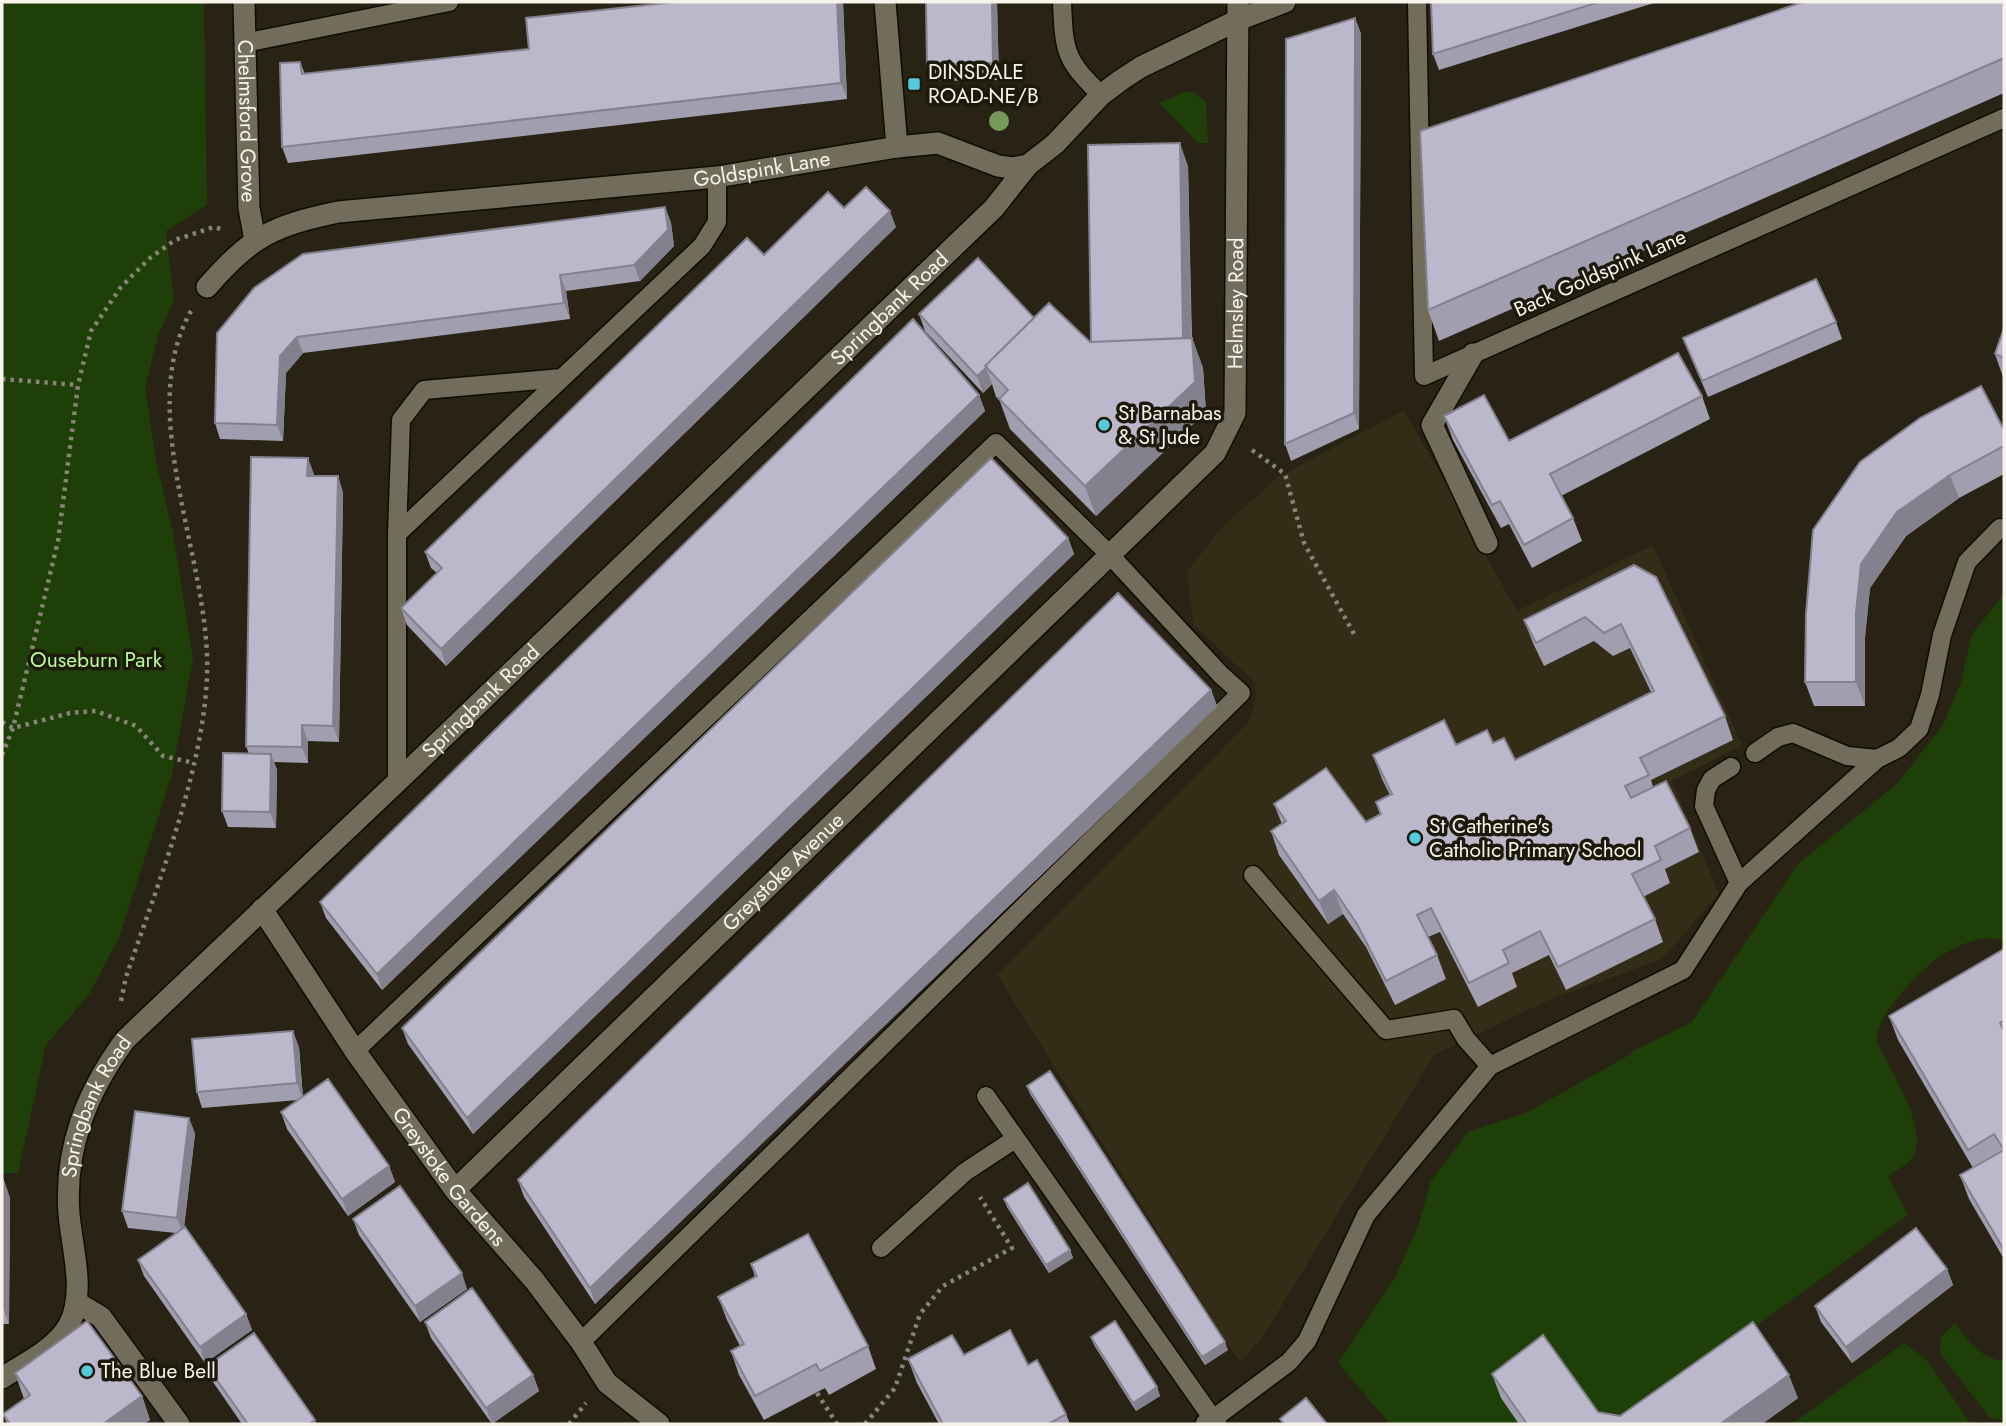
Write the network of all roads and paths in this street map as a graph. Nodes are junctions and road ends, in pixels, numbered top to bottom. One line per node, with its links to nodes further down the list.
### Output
1 (244, 2): 8 (street, Chelmsford Grove)
2 (449, 2): 8 (lane)
3 (886, 2): 11 (street)
4 (1062, 2): 9 (lane)
5 (1285, 2): 7 (street)
6 (1417, 2): 16 (lane, Back Goldspink Lane)
7 (1238, 11): 9 (street); 20 (street, Helmsley Road)
8 (244, 43): 14 (street, Chelmsford Grove)
9 (1101, 95): 12 (street)
10 (2004, 118): 16 (lane, Back Goldspink Lane)
11 (897, 147): 12 (street, Goldspink Lane); 13 (street, Goldspink Lane)
12 (1028, 165): 33 (street, Springbank Road)
13 (717, 177): 14 (street, Goldspink Lane); 17 (lane)
14 (255, 240): 15 (street, Goldspink Lane); 19 (path)
15 (206, 287): 31 (path)
16 (1473, 354): 23 (street)
17 (562, 378): 22 (lane); 22 (lane)
18 (2, 379): 19 (path)
19 (78, 385): 27 (path)
20 (1226, 431): 24 (street, Helmsley Road); 25 (path)
21 (2000, 528): 30 (lane)
22 (397, 534): 33 (lane)
23 (1488, 543)
24 (1110, 555): 38 (lane); 43 (street, Greystoke Avenue); 46 (lane)
25 (1354, 634)
26 (2, 722): 27 (path)
27 (13, 728): 29 (path); 31 (path)
28 (1755, 753): 30 (lane)
29 (2, 755)
30 (1877, 759): 35 (lane)
31 (194, 763): 37 (path)
32 (1731, 767): 35 (lane)
33 (397, 782): 36 (street, Springbank Road)
34 (1253, 875): 39 (lane)
35 (1739, 883): 39 (lane)
36 (262, 909): 37 (street, Springbank Road); 38 (street, Greystoke Gardens)
37 (125, 1040): 45 (street, Springbank Road)
38 (355, 1051): 43 (street, Greystoke Gardens)
39 (1490, 1066): 49 (lane)
40 (986, 1096): 41 (lane)
41 (1015, 1139): 42 (lane); 49 (lane)
42 (965, 1172): 44 (lane); 53 (path)
43 (455, 1190): 46 (street, Greystoke Gardens)
44 (880, 1248)
45 (76, 1302): 47 (street, Springbank Road); 50 (street)
46 (581, 1342): 51 (street, Greystoke Gardens)
47 (2, 1378)
48 (817, 1393): 52 (path)
49 (1212, 1423)
50 (179, 1424)
51 (659, 1424)
52 (837, 1424)
53 (864, 1424)

